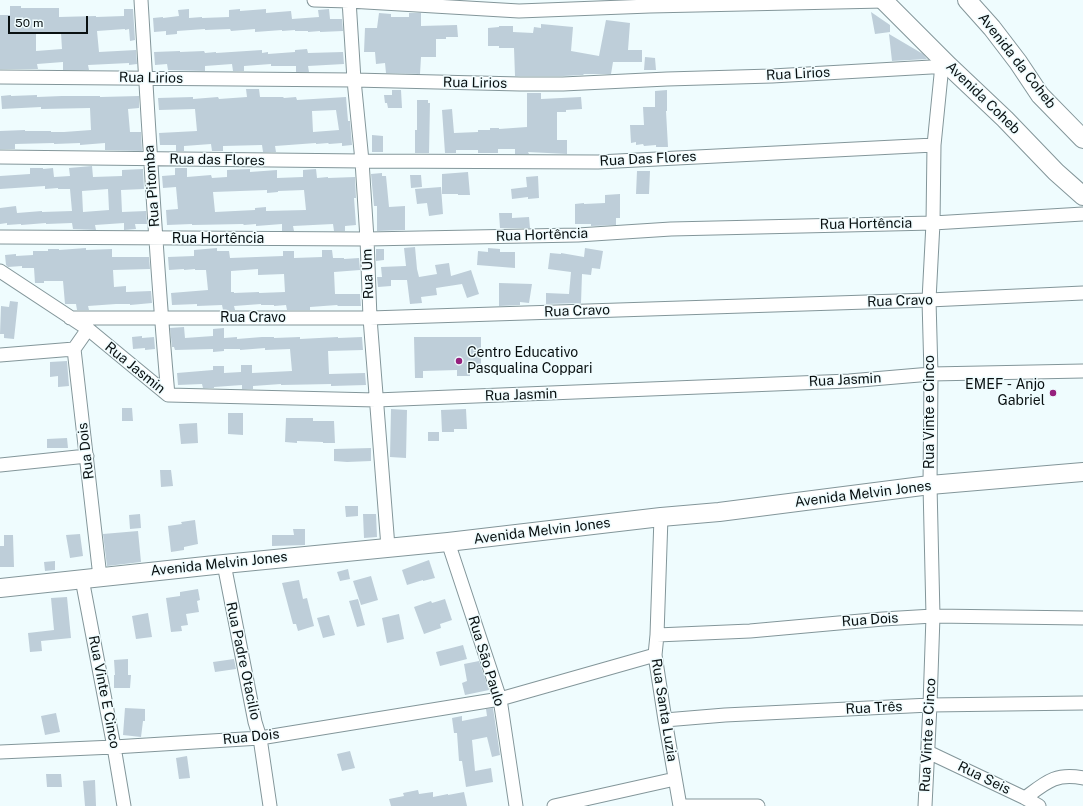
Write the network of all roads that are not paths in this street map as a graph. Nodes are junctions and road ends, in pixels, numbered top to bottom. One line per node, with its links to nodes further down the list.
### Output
1 (141, 0): 8 (street, Rua Pitomba)
2 (314, 0): 3 (street)
3 (349, 0): 4 (street); 9 (street, Rua Um)
4 (883, 0): 6 (main road, Avenida Coheb)
5 (967, 0): 10 (main road, Avenida da Coheb)
6 (945, 65): 9 (street, Rua Lirios); 11 (street, Rua Vinte e Cinco); 15 (main road, Avenida Coheb)
7 (0, 76): 8 (street, Rua Lirios)
8 (146, 78): 9 (street, Rua Lirios); 13 (street, Rua Pitomba)
9 (354, 80): 14 (street, Rua Um)
10 (1083, 139)
11 (934, 145): 14 (street, Rua Das Flores); 17 (street, Rua Vinte e Cinco)
12 (0, 157): 13 (street, Rua das Flores)
13 (150, 159): 14 (street, Rua das Flores); 19 (street, Rua Pitomba)
14 (362, 161): 20 (street, Rua Um)
15 (1083, 196)
16 (1083, 214): 17 (street, Rua Hortência)
17 (933, 223): 20 (street, Rua Hortência); 23 (street, Rua Vinte e Cinco)
18 (0, 238): 19 (street, Rua Hortência)
19 (156, 239): 20 (street, Rua Hortência); 24 (street, Rua Pitomba)
20 (367, 239): 26 (street, Rua Um)
21 (0, 271): 25 (street, Rua Jasmin)
22 (1083, 293): 23 (street, Rua Cravo)
23 (929, 300): 26 (street, Rua Cravo); 31 (street, Rua Vinte e Cinco)
24 (161, 317): 25 (street, Rua Cravo); 26 (street, Rua Cravo); 32 (street, Rua Pitomba)
25 (70, 318): 27 (street, Rua Jasmin)
26 (370, 318): 33 (street, Rua Um)
27 (88, 329): 28 (street); 32 (street, Rua Jasmin)
28 (74, 349): 29 (street); 34 (street, Rua Dois)
29 (0, 355)
30 (1083, 371): 31 (street, Rua Jasmin)
31 (931, 374): 33 (street, Rua Jasmin); 37 (street, Rua Vinte e Cinco)
32 (168, 395): 33 (street, Rua Jasmin)
33 (376, 400): 40 (street, Rua Um)
34 (86, 456): 35 (street); 42 (street, Rua Dois)
35 (0, 465)
36 (1083, 472): 37 (main road, Avenida Melvin Jones)
37 (930, 485): 38 (main road, Avenida Melvin Jones); 45 (street, Rua Vinte e Cinco)
38 (662, 517): 39 (main road, Avenida Melvin Jones); 47 (street, Rua Santa Luzia)
39 (448, 542): 40 (main road, Avenida Melvin Jones); 49 (street, Rua São Paulo)
40 (388, 547): 41 (main road, Avenida Melvin Jones)
41 (224, 564): 42 (main road, Avenida Melvin Jones); 53 (street, Rua Padre Otacilio)
42 (100, 577): 43 (main road, Avenida Melvin Jones)
43 (82, 579): 44 (main road, Avenida Melvin Jones); 54 (street, Rua Vinte E Cinco)
44 (0, 588)
45 (933, 616): 46 (street, Rua Dois); 47 (street, Rua Dois); 51 (street, Rua Vinte e Cinco)
46 (1083, 618)
47 (657, 635): 48 (street, Rua Santa Luzia)
48 (655, 655): 49 (street, Rua Dois); 52 (street, Rua Santa Luzia)
49 (500, 699): 53 (street, Rua Dois); 62 (street, Rua São Paulo)
50 (1083, 703): 51 (street, Rua Três)
51 (930, 705): 52 (street, Rua Três); 56 (street, Rua Vinte e Cinco)
52 (664, 720): 58 (street, Rua Santa Luzia)
53 (260, 738): 54 (street, Rua Dois); 61 (street, Rua Padre Otacilio)
54 (114, 746): 55 (street, Rua Dois); 60 (street, Rua Vinte E Cinco)
55 (0, 752)
56 (928, 752): 59 (street, Rua Seis); 66 (street, Rua Vinte e Cinco)
57 (1083, 778): 59 (street)
58 (675, 780): 63 (street); 64 (street, Rua Santa Luzia)
59 (1025, 798): 67 (street, Rua Seis)
60 (124, 806)
61 (270, 806)
62 (516, 806)
63 (554, 806)
64 (680, 806): 65 (street)
65 (758, 806)
66 (925, 806)
67 (1039, 806)

